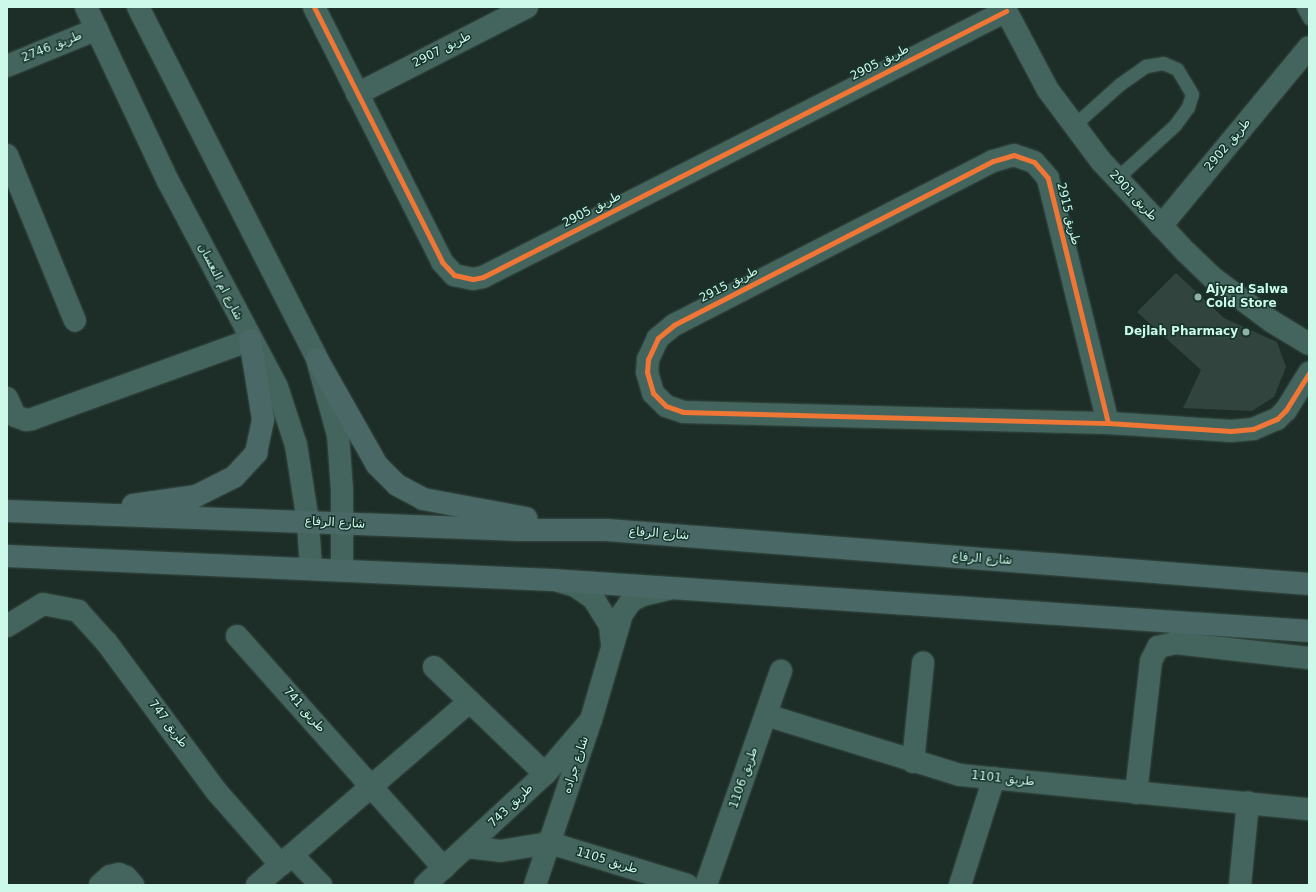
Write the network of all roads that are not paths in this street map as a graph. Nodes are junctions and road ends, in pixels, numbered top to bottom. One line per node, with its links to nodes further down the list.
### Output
1 (86, 7): 8 (street, شارع ام النعسان)
2 (138, 7): 20 (street)
3 (314, 7): 12 (street, طريق 2905)
4 (527, 7): 12 (street, طريق 2907)
5 (1303, 7): 7 (lane)
6 (1005, 9): 12 (street, طريق 2905); 13 (street, طريق 2901)
7 (1309, 18)
8 (97, 29): 10 (street, طريق 2746); 18 (street, شارع ام النعسان)
9 (1309, 47): 11 (street, طريق 2902)
10 (7, 66)
11 (1302, 69): 16 (street, طريق 2902)
12 (357, 94)
13 (1073, 126): 15 (street, طريق 2901); 15 (lane)
14 (7, 155): 17 (street)
15 (1117, 178): 16 (street, طريق 2901)
16 (1161, 226): 19 (street, طريق 2901)
17 (75, 321)
18 (250, 340): 22 (street); 25 (main road); 26 (street, شارع ام النعسان)
19 (1309, 344)
20 (317, 359): 27 (street); 28 (main road)
21 (1309, 373): 23 (street, طريق 2915)
22 (7, 398)
23 (1108, 423): 23 (street, طريق 2915)
24 (7, 511): 25 (main road, شارع الرفاع)
25 (76, 514): 26 (main road, شارع الرفاع)
26 (308, 522): 27 (main road, شارع الرفاع); 30 (street, شارع ام النعسان)
27 (343, 524): 28 (main road, شارع الرفاع); 31 (street)
28 (607, 530): 33 (main road, شارع الرفاع)
29 (7, 556): 30 (main road)
30 (311, 568): 31 (main road)
31 (342, 570): 32 (main road)
32 (552, 580): 34 (main road); 38 (street, شارع جراده)
33 (1309, 584)
34 (679, 587): 36 (main road); 38 (street, شارع جراده)
35 (7, 626): 55 (street, طريق 747)
36 (1309, 631)
37 (237, 636): 49 (street, طريق 741)
38 (612, 645): 45 (street, شارع جراده)
39 (1309, 658): 50 (street)
40 (923, 663): 46 (street)
41 (434, 667): 43 (street)
42 (781, 671): 44 (street, طريق 1106)
43 (470, 701): 47 (street); 49 (street)
44 (766, 715): 46 (street, طريق 1101); 64 (street, طريق 1106)
45 (591, 720): 47 (street, طريق 743); 53 (street, شارع جراده)
46 (913, 762): 48 (street, طريق 1101)
47 (545, 774): 54 (street, طريق 743)
48 (994, 778): 50 (street, طريق 1101); 65 (street)
49 (372, 785): 55 (street); 56 (street, طريق 741)
50 (1136, 793): 51 (street, طريق 1101)
51 (1248, 802): 52 (street, طريق 1101); 66 (street)
52 (1309, 809)
53 (550, 843): 54 (street); 62 (street, شارع جراده); 63 (street, طريق 1105)
54 (468, 847): 56 (street, طريق 743)
55 (287, 860): 59 (street); 60 (street, طريق 747)
56 (444, 868): 61 (street, طريق 743)
57 (105, 881): 58 (street)
58 (133, 885)
59 (257, 885)
60 (321, 885)
61 (424, 885)
62 (535, 885)
63 (687, 885)
64 (706, 885)
65 (960, 885)
66 (1240, 885)

